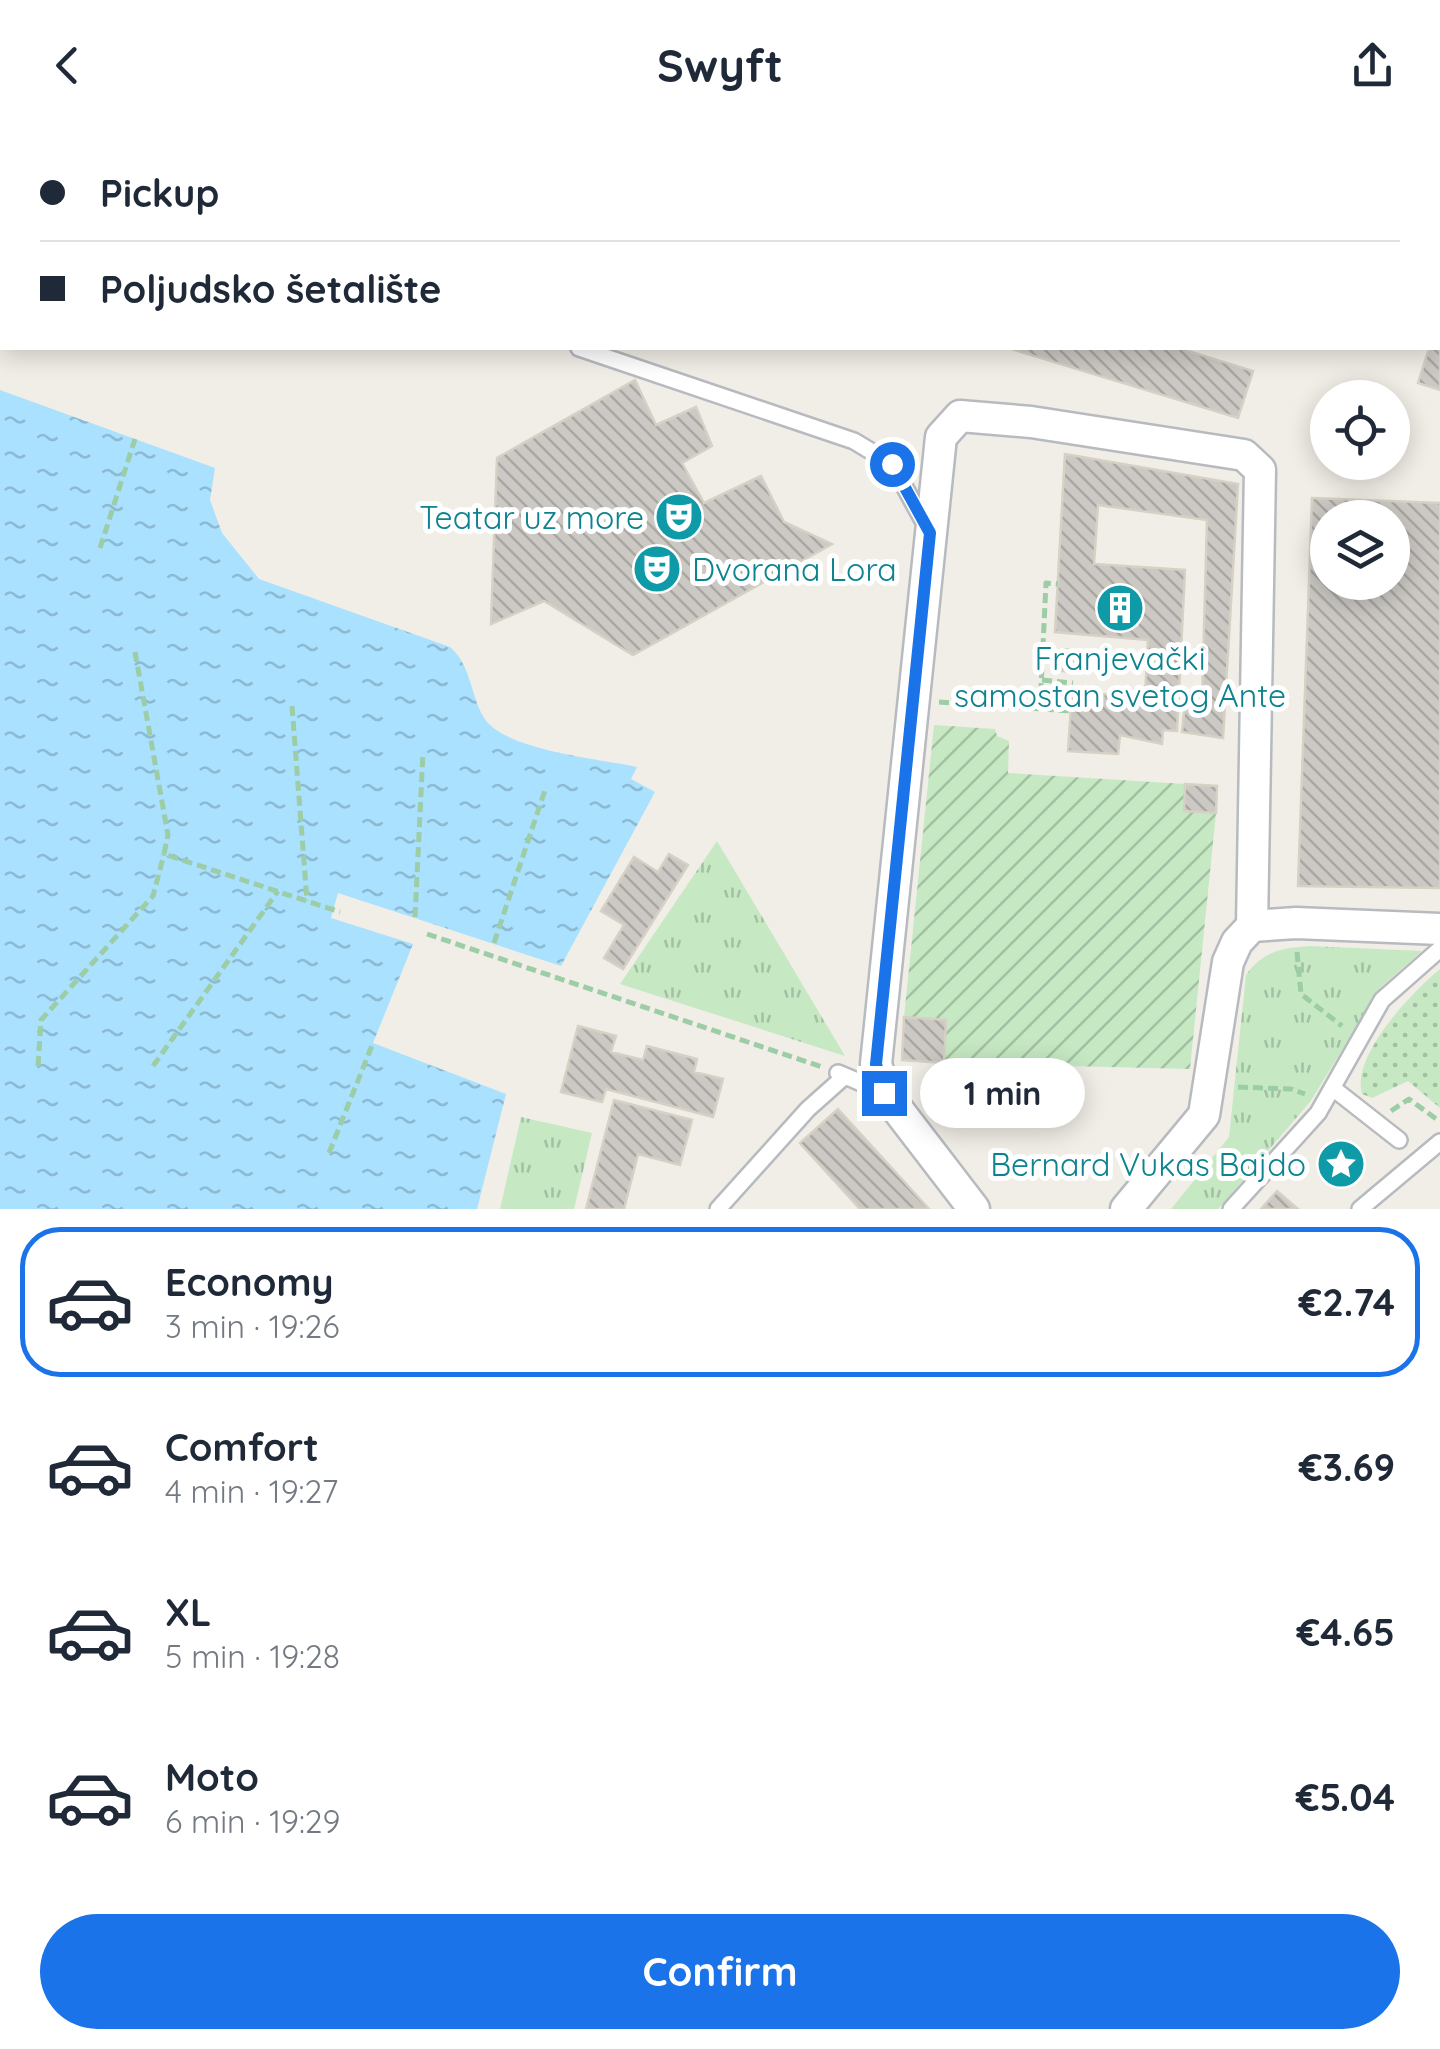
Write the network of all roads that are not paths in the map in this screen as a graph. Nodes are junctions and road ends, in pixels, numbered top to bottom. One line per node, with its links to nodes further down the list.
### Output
1 (585, 350): 2 (lane)
2 (930, 533): 3 (street); 6 (street)
3 (1252, 926): 4 (street); 12 (street)
4 (1440, 929)
5 (1440, 949): 7 (lane)
6 (884, 1093): 10 (lane); 11 (street)
7 (1330, 1096): 8 (lane); 13 (lane)
8 (1399, 1140)
9 (1440, 1142): 14 (lane)
10 (718, 1209)
11 (974, 1209)
12 (1126, 1209)
13 (1231, 1209)
14 (1360, 1209)

